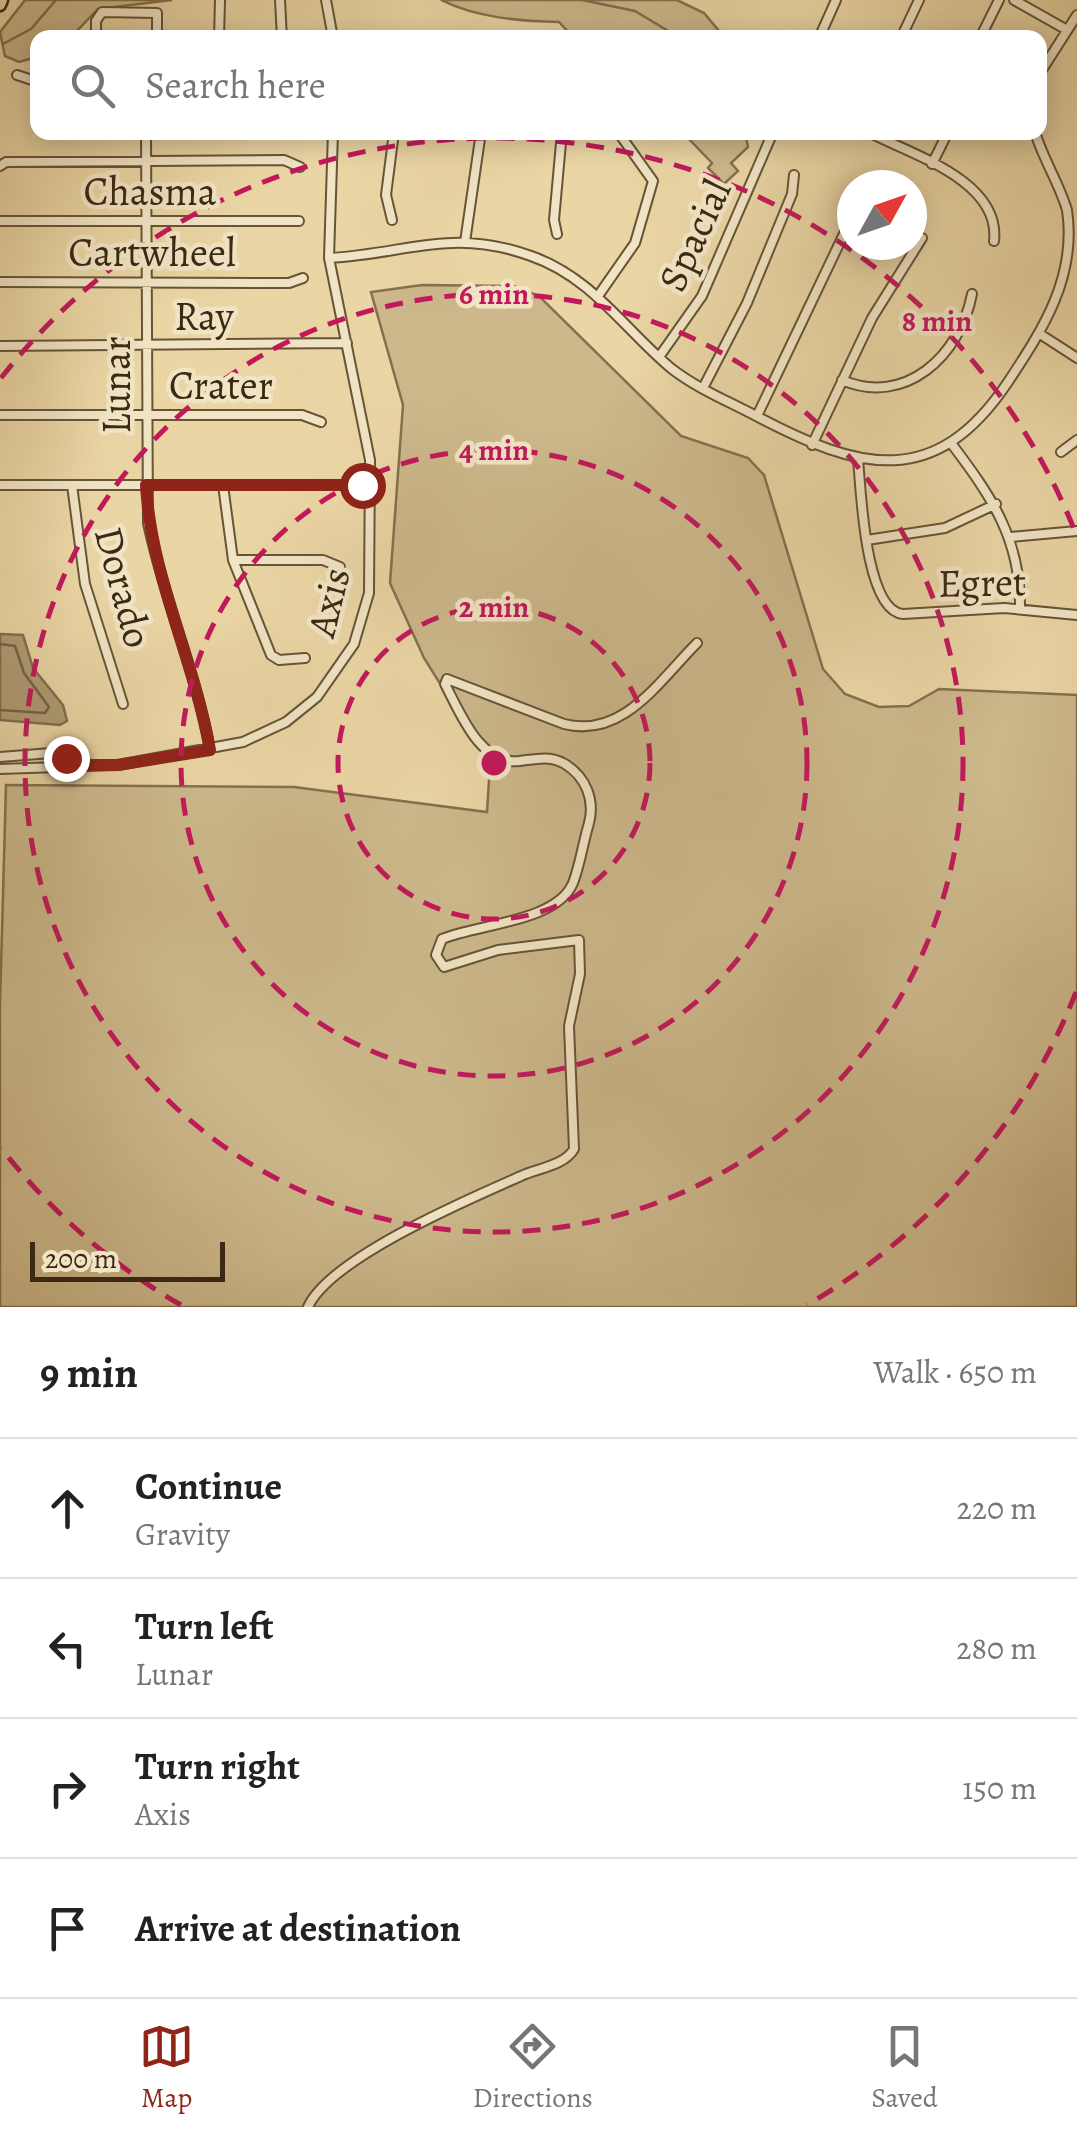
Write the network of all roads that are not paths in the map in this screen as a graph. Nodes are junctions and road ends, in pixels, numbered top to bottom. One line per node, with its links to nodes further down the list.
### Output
1 (220, 0): 11 (street)
2 (280, 0): 12 (street)
3 (326, 0): 13 (street)
4 (836, 0): 14 (street)
5 (919, 0): 15 (street)
6 (999, 0): 16 (street)
7 (1014, 0): 17 (street)
8 (1077, 15): 17 (street)
9 (96, 30): 10 (street)
10 (157, 30)
11 (219, 30)
12 (282, 30)
13 (332, 30)
14 (823, 30)
15 (904, 30)
16 (984, 30)
17 (1066, 30): 18 (street)
18 (1047, 61)
19 (17, 75): 20 (street)
20 (30, 79)
21 (146, 140): 31 (street, Lunar)
22 (333, 140): 44 (street, Axis)
23 (393, 140): 36 (street)
24 (480, 140): 42 (street)
25 (561, 140): 40 (street)
26 (625, 140): 51 (street)
27 (770, 140): 56 (street, Spacial)
28 (884, 140): 32 (street)
29 (944, 140): 32 (street)
30 (1038, 140): 46 (street)
31 (147, 162): 33 (street); 34 (street); 38 (street, Lunar)
32 (932, 164): 41 (street)
33 (0, 165)
34 (300, 166)
35 (794, 175): 59 (street)
36 (392, 220)
37 (0, 221): 38 (street, Chasma)
38 (147, 221): 39 (street, Chasma); 49 (street, Lunar)
39 (299, 221)
40 (558, 234)
41 (994, 241)
42 (465, 242): 44 (street); 51 (street)
43 (837, 248): 62 (street)
44 (330, 258): 53 (street, Axis)
45 (908, 260): 58 (street)
46 (1074, 270): 52 (street)
47 (304, 278): 49 (street, Cartwheel)
48 (0, 282): 49 (street, Cartwheel)
49 (146, 283): 55 (street, Lunar)
50 (972, 294): 58 (street)
51 (598, 296): 56 (street)
52 (1040, 334): 57 (street); 65 (street)
53 (347, 344): 55 (street, Ray); 69 (street, Axis)
54 (0, 346): 55 (street, Ray)
55 (146, 346): 60 (street, Lunar)
56 (660, 357): 59 (street)
57 (1077, 358)
58 (842, 380): 66 (street)
59 (703, 388): 62 (street)
60 (146, 415): 61 (street, Crater); 63 (street, Crater); 72 (street, Lunar)
61 (0, 416)
62 (757, 416): 66 (street)
63 (320, 422)
64 (1077, 440): 67 (street)
65 (951, 444): 68 (street); 74 (street)
66 (812, 445): 68 (street)
67 (1062, 452)
68 (858, 459): 77 (street)
69 (371, 484): 73 (street); 85 (street, Axis)
70 (0, 485): 71 (street)
71 (72, 485): 72 (street); 84 (street, Dorado)
72 (146, 485): 73 (street); 85 (street, Lunar)
73 (224, 485): 78 (street)
74 (996, 504): 76 (street); 77 (street)
75 (1077, 531): 76 (street)
76 (1011, 537): 80 (street)
77 (867, 540): 80 (street, Egret)
78 (234, 560): 79 (street); 83 (street)
79 (340, 567)
80 (1020, 608): 81 (street, Egret)
81 (1077, 615)
82 (697, 643): 91 (street)
83 (305, 658)
84 (122, 704)
85 (210, 750): 88 (street, Axis)
86 (28, 752): 87 (street, Axis); 88 (street, Axis); 90 (street)
87 (0, 757)
88 (74, 765): 90 (street, Axis)
89 (0, 769): 90 (street, Axis)
90 (28, 769)
91 (308, 1307)

